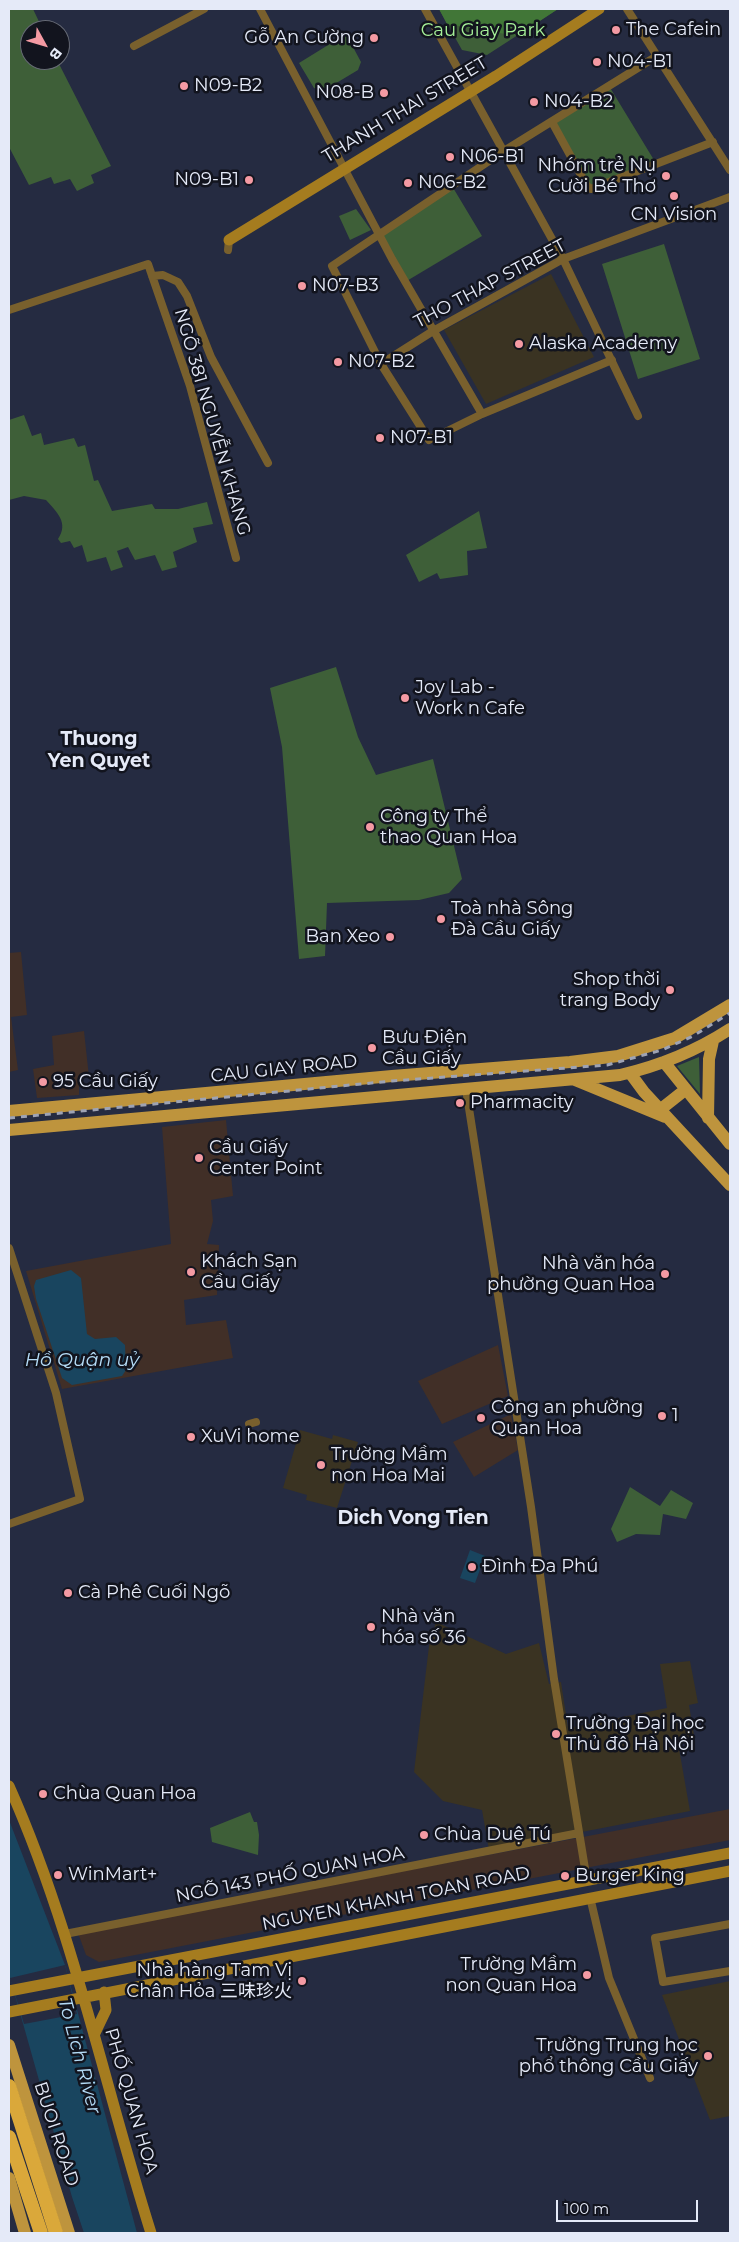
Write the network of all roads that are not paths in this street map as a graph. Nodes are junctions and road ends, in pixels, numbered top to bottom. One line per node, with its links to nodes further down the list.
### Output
1 (204, 9): 6 (street)
2 (260, 9): 12 (street)
3 (425, 9): 8 (street)
4 (599, 9): 8 (main road, THANH THAI STREET)
5 (627, 9): 7 (street)
6 (134, 46)
7 (657, 56): 9 (street); 10 (street)
8 (470, 90): 11 (street); 12 (main road, THANH THAI STREET)
9 (552, 122): 10 (street); 11 (street)
10 (713, 142): 13 (street)
11 (504, 151): 15 (street); 17 (street)
12 (345, 166): 15 (street); 16 (main road, THANH THAI STREET)
13 (730, 170)
14 (730, 197): 17 (street, THO THAP STREET)
15 (380, 233): 20 (street); 22 (street)
16 (228, 245)
17 (563, 260): 20 (street, THO THAP STREET); 21 (street)
18 (152, 276): 19 (street, NGÕ 381 NGUYỄN KHANG); 25 (street); 26 (street, NGÕ 381 NGUYỄN KHANG)
19 (9, 310)
20 (433, 331): 22 (street, THO THAP STREET); 23 (street)
21 (612, 360): 23 (street); 24 (street)
22 (381, 364): 23 (street)
23 (482, 414)
24 (638, 416)
25 (268, 463)
26 (236, 558)
27 (730, 1005): 33 (main road, CAU GIAY ROAD)
28 (730, 1029): 29 (main road, CAU GIAY ROAD)
29 (713, 1040): 30 (main road, CAU GIAY ROAD); 39 (main road)
30 (664, 1062): 31 (main road, CAU GIAY ROAD); 35 (main road)
31 (630, 1073): 32 (main road, CAU GIAY ROAD); 38 (main road)
32 (573, 1079): 34 (main road, CAU GIAY ROAD); 38 (main road)
33 (337, 1082): 36 (main road); 37 (main road, CAU GIAY ROAD)
34 (466, 1088): 36 (main road, CAU GIAY ROAD); 46 (street)
35 (685, 1090): 38 (main road); 39 (main road)
36 (338, 1100): 40 (main road, CAU GIAY ROAD)
37 (9, 1111)
38 (665, 1114): 42 (main road)
39 (708, 1118): 41 (main road)
40 (9, 1130)
41 (730, 1144)
42 (730, 1185)
43 (9, 1248): 44 (street)
44 (9, 1524)
45 (9, 1786): 52 (main road, PHỐ QUAN HOA)
46 (579, 1833): 49 (street); 52 (street, NGÕ 143 PHỐ QUAN HOA)
47 (730, 1853): 49 (main road, NGUYEN KHANH TOAN ROAD)
48 (730, 1871): 50 (main road, NGUYEN KHANH TOAN ROAD)
49 (587, 1881): 50 (main road); 54 (main road, NGUYEN KHANH TOAN ROAD)
50 (590, 1897): 56 (main road, NGUYEN KHANH TOAN ROAD); 61 (street)
51 (730, 1924): 53 (street)
52 (65, 1934): 54 (main road, PHỐ QUAN HOA)
53 (730, 1971)
54 (74, 1980): 55 (main road, NGUYEN KHANH TOAN ROAD); 57 (main road, PHỐ QUAN HOA)
55 (11, 1991)
56 (104, 1992): 57 (main road, NGUYEN KHANH TOAN ROAD); 59 (main road)
57 (78, 1998): 58 (main road, NGUYEN KHANH TOAN ROAD); 59 (main road, PHỐ QUAN HOA)
58 (14, 2011)
59 (94, 2035): 69 (main road, PHỐ QUAN HOA)
60 (9, 2049): 68 (main road, BUOI ROAD)
61 (650, 2078)
62 (9, 2086): 67 (highway)
63 (9, 2138): 66 (highway)
64 (9, 2178): 65 (main road)
65 (25, 2233)
66 (41, 2233)
67 (56, 2233)
68 (69, 2233)
69 (151, 2233)

